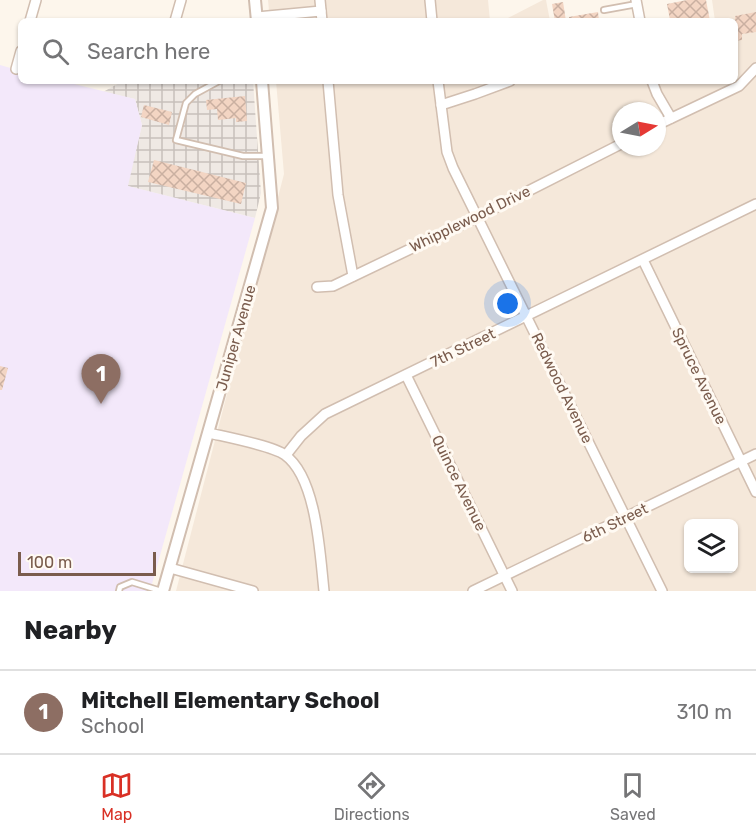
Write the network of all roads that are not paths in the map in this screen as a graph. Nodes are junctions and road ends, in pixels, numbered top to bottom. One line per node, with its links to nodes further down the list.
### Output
1 (36, 0): 9 (street)
2 (181, 0): 10 (street)
3 (255, 0): 11 (street)
4 (320, 0): 8 (street)
5 (430, 0): 13 (street)
6 (637, 2): 7 (lane); 14 (street)
7 (604, 10)
8 (322, 16): 12 (street)
9 (31, 18)
10 (176, 18)
11 (257, 18)
12 (279, 18)
13 (432, 18)
14 (640, 18)
15 (18, 62): 17 (street)
16 (756, 68): 25 (street)
17 (16, 69)
18 (213, 84): 28 (lane)
19 (262, 84): 28 (street, Juniper Avenue)
20 (328, 84): 32 (street)
21 (438, 84): 24 (street, Redwood Avenue)
22 (502, 84): 24 (street)
23 (653, 84): 25 (street)
24 (441, 105): 30 (street, Redwood Avenue)
25 (671, 118): 26 (street)
26 (666, 120)
27 (612, 149): 30 (street, Whipplewood Drive)
28 (267, 156): 36 (street, Juniper Avenue)
29 (755, 209): 31 (street, 7th Street)
30 (477, 217): 32 (street, Whipplewood Drive); 34 (street, Redwood Avenue)
31 (642, 260): 34 (street, 7th Street); 39 (street, Spruce Avenue)
32 (353, 276): 33 (street, Whipplewood Drive)
33 (317, 287)
34 (527, 316): 35 (street, 7th Street); 41 (street, Redwood Avenue)
35 (406, 375): 38 (street, 7th Street); 43 (street, Quince Avenue)
36 (209, 433): 38 (street); 42 (street, Juniper Avenue)
37 (756, 454): 39 (street, 6th Street)
38 (286, 455): 47 (street)
39 (741, 461): 40 (street, Spruce Avenue); 41 (street, 6th Street)
40 (756, 492)
41 (627, 518): 43 (street, 6th Street); 50 (street, Redwood Avenue)
42 (170, 568): 45 (street, Juniper Avenue); 46 (street)
43 (505, 576): 48 (street, 6th Street); 49 (street, Quince Avenue)
44 (119, 591): 45 (lane)
45 (162, 591)
46 (253, 591)
47 (324, 591)
48 (473, 591)
49 (512, 591)
50 (662, 591)

